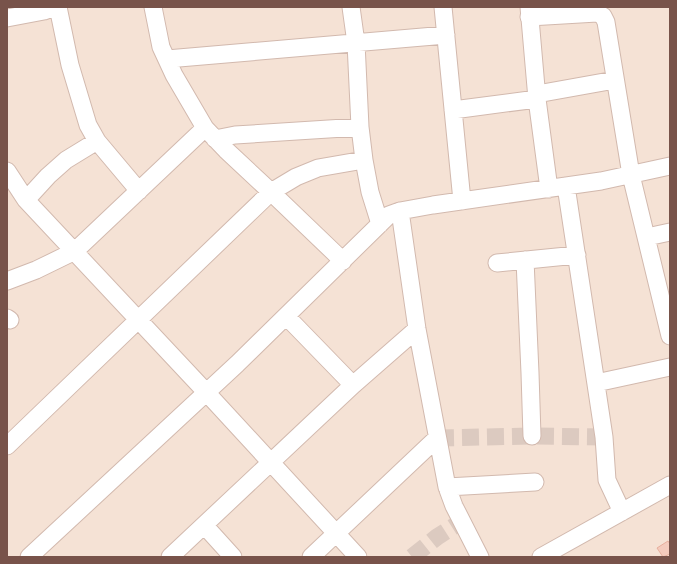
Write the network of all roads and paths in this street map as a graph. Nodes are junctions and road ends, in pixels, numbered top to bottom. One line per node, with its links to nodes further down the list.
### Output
1 (55, 7): 7 (street)
2 (58, 7): 16 (street)
3 (153, 7): 10 (street)
4 (351, 7): 9 (street)
5 (443, 7): 8 (street)
6 (529, 12): 11 (street); 12 (street)
7 (7, 18)
8 (446, 35): 9 (street); 13 (street)
9 (356, 43): 10 (street); 14 (street)
10 (167, 59): 15 (street)
11 (615, 80): 12 (street); 20 (street)
12 (537, 96): 13 (street); 22 (street)
13 (453, 110): 26 (street)
14 (360, 127): 15 (street); 17 (street)
15 (210, 133): 23 (street); 24 (street)
16 (97, 142): 23 (street); 25 (street)
17 (364, 160): 24 (street); 28 (street)
18 (670, 166): 20 (street)
19 (7, 171): 25 (street)
20 (631, 175): 21 (street); 30 (street)
21 (566, 186): 22 (street); 32 (street)
22 (549, 189): 26 (street)
23 (139, 191): 31 (street)
24 (271, 192): 34 (street); 39 (street)
25 (26, 200): 31 (street)
26 (462, 201): 27 (street)
27 (400, 211): 28 (street); 40 (street)
28 (380, 224): 34 (street)
29 (670, 232): 30 (street)
30 (647, 237): 37 (street)
31 (75, 252): 36 (street); 39 (street)
32 (576, 255): 33 (street); 43 (street)
33 (525, 260): 35 (street); 46 (street)
34 (342, 261): 38 (street)
35 (497, 263)
36 (7, 281)
37 (665, 292): 41 (street)
38 (286, 316): 44 (street); 45 (street)
39 (138, 320): 45 (street); 48 (street)
40 (416, 328): 44 (street); 47 (street)
41 (670, 336)
42 (670, 367): 43 (street)
43 (596, 383): 53 (street)
44 (353, 385): 49 (street)
45 (206, 392): 49 (street); 57 (street)
46 (532, 436)
47 (437, 438): 52 (street); 55 (street)
48 (7, 446)
49 (271, 463): 54 (street); 55 (street)
50 (535, 482): 52 (street)
51 (670, 485): 53 (street)
52 (447, 487): 62 (street)
53 (622, 512): 56 (street)
54 (204, 525): 58 (street); 59 (street)
55 (337, 534): 60 (street); 61 (street)
56 (566, 551): 63 (street)
57 (29, 557)
58 (170, 557)
59 (232, 557)
60 (311, 557)
61 (358, 557)
62 (480, 557)
63 (541, 557)

